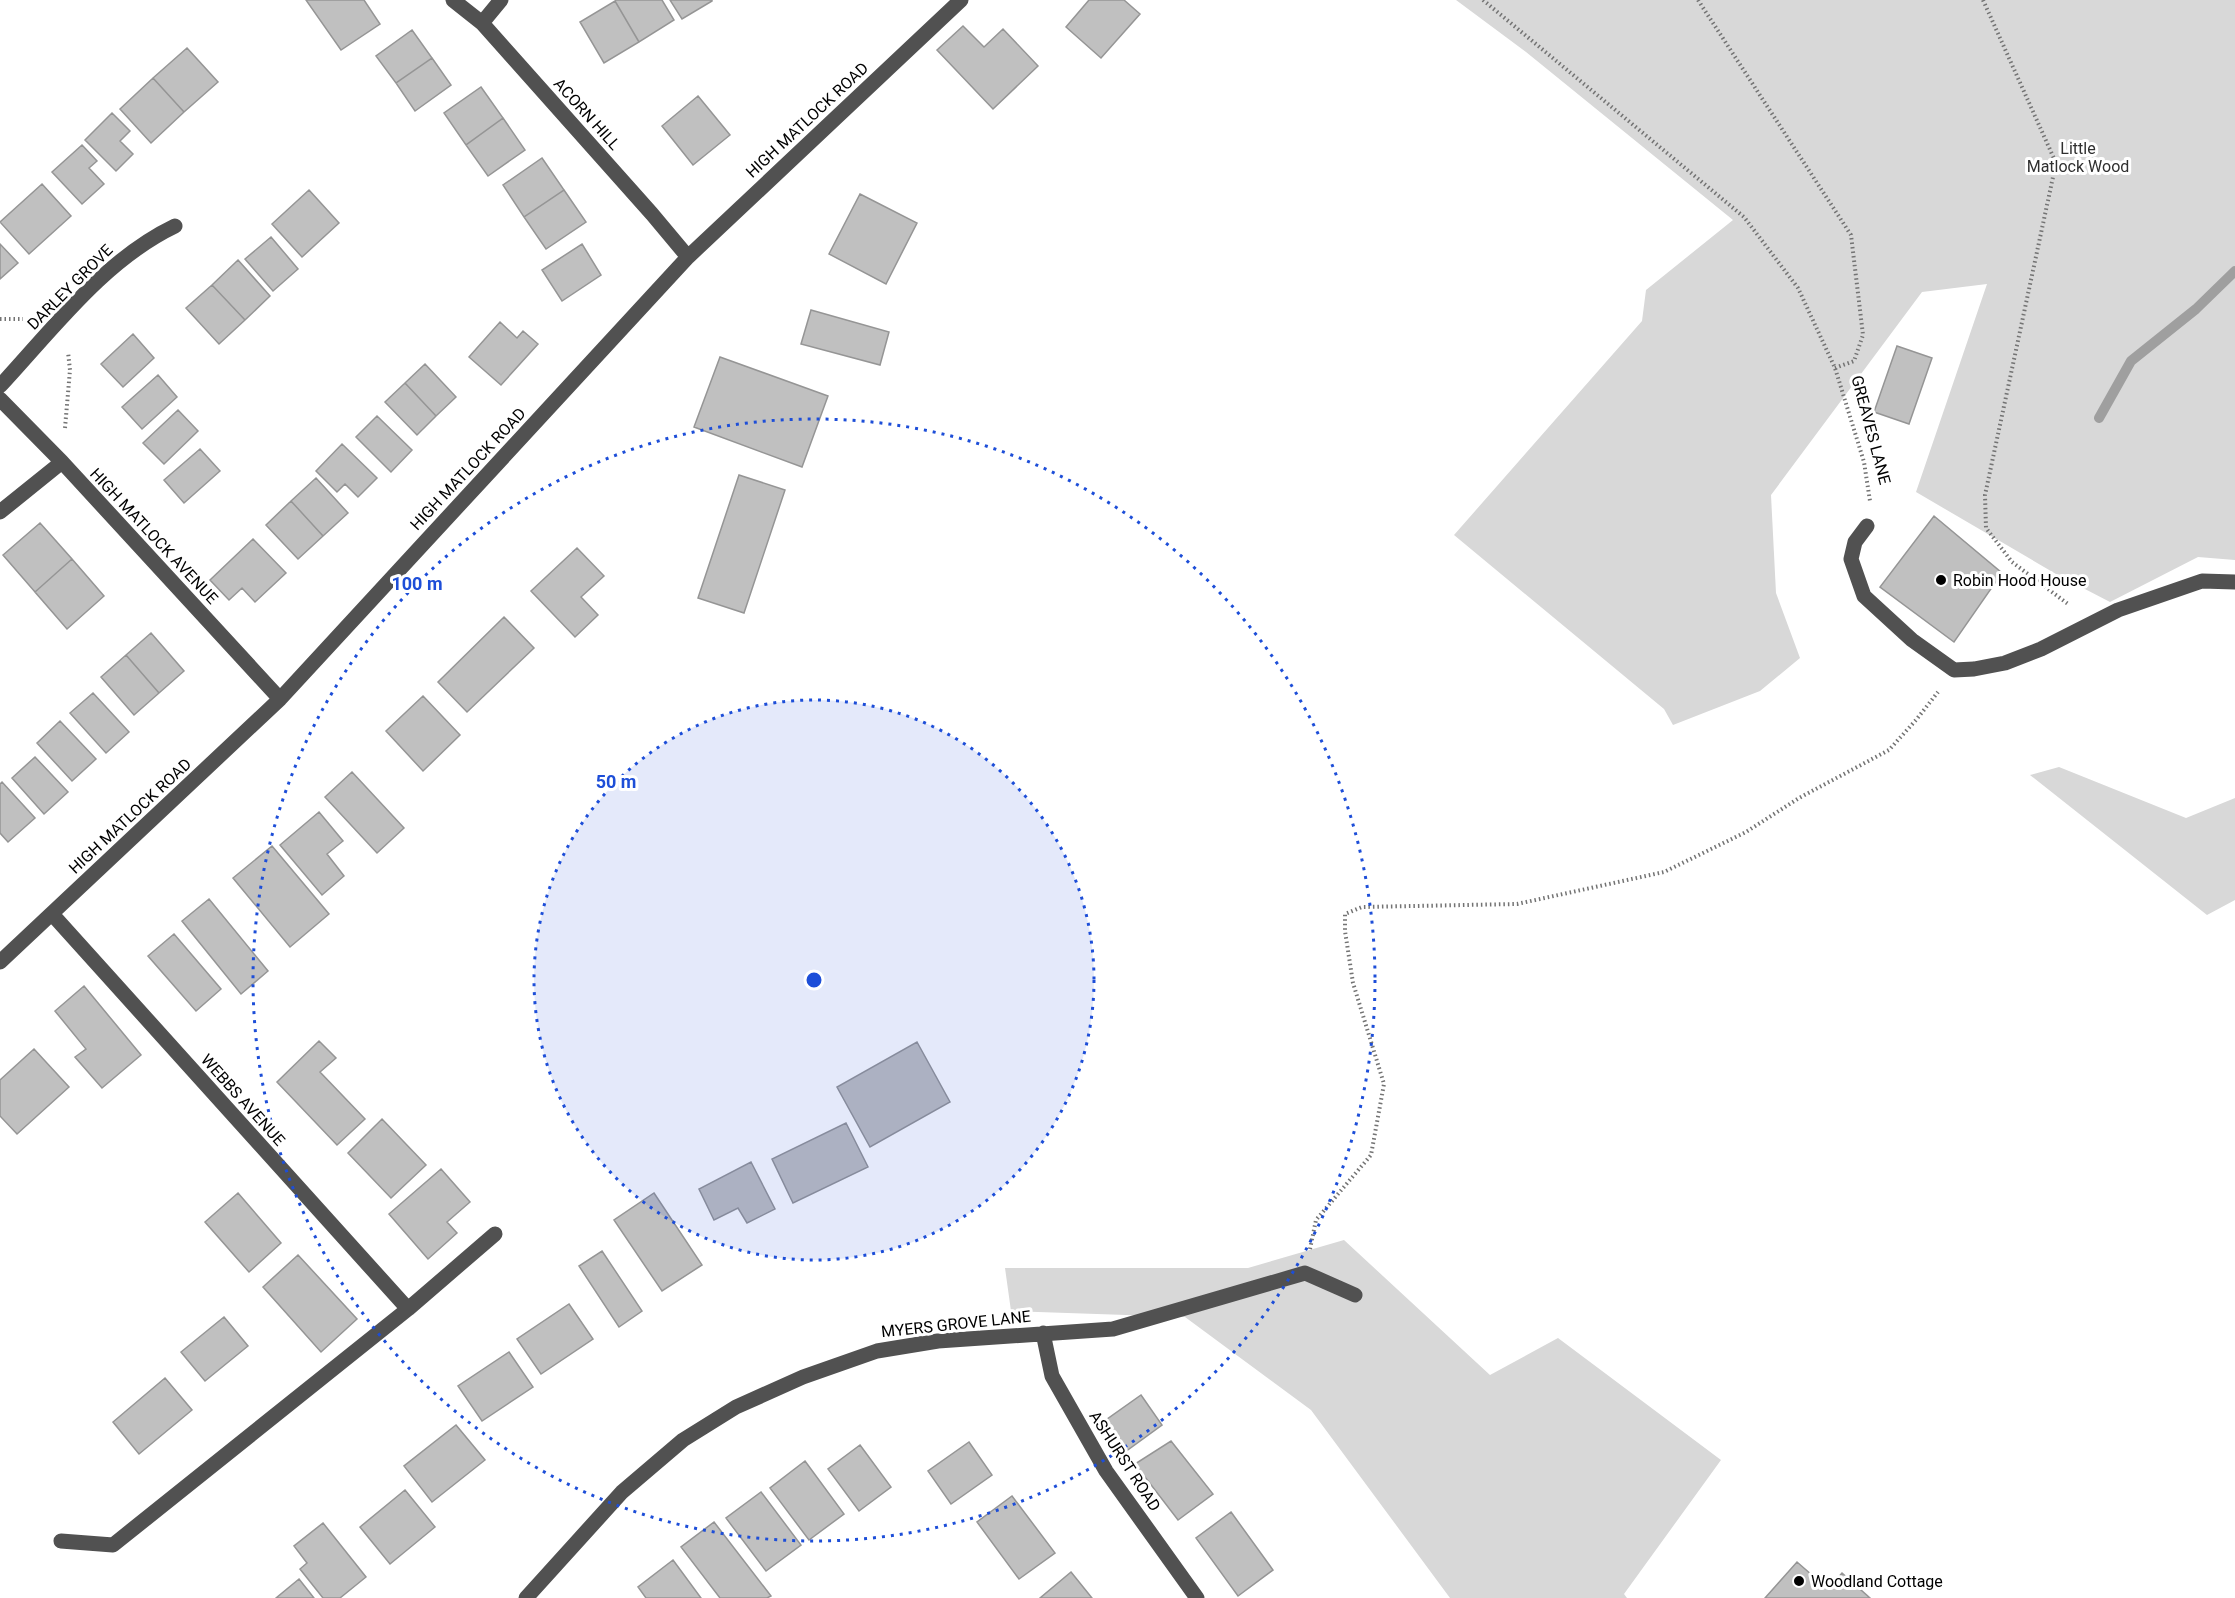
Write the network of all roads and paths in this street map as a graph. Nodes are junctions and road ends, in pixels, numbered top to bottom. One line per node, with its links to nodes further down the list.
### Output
1 (453, 0): 7 (street, ACORN HILL)
2 (501, 0): 7 (street)
3 (961, 0): 9 (street, HIGH MATLOCK ROAD)
4 (1483, 0): 10 (path, GREAVES LANE)
5 (1698, 0): 10 (path)
6 (1983, 0): 17 (path)
7 (482, 23): 9 (street, ACORN HILL)
8 (175, 226): 11 (street, DARLEY GROVE)
9 (688, 257): 19 (street, HIGH MATLOCK ROAD)
10 (1835, 368): 15 (path, GREAVES LANE)
11 (0, 386)
12 (0, 399): 13 (street, HIGH MATLOCK AVENUE)
13 (62, 462): 14 (street); 19 (street, HIGH MATLOCK AVENUE)
14 (0, 512)
15 (1867, 526): 18 (street)
16 (2235, 582): 17 (street)
17 (2092, 623): 18 (street)
18 (1954, 670): 23 (path)
19 (280, 699): 20 (street, HIGH MATLOCK ROAD)
20 (52, 914): 21 (street, HIGH MATLOCK ROAD); 25 (street, WEBBS AVENUE)
21 (0, 962)
22 (495, 1234): 25 (street)
23 (1305, 1274): 24 (street); 26 (street, MYERS GROVE LANE)
24 (1355, 1295)
25 (408, 1309): 27 (street)
26 (1043, 1333): 28 (street, MYERS GROVE LANE); 29 (street, ASHURST ROAD)
27 (61, 1540)
28 (526, 1598)
29 (1197, 1598)

